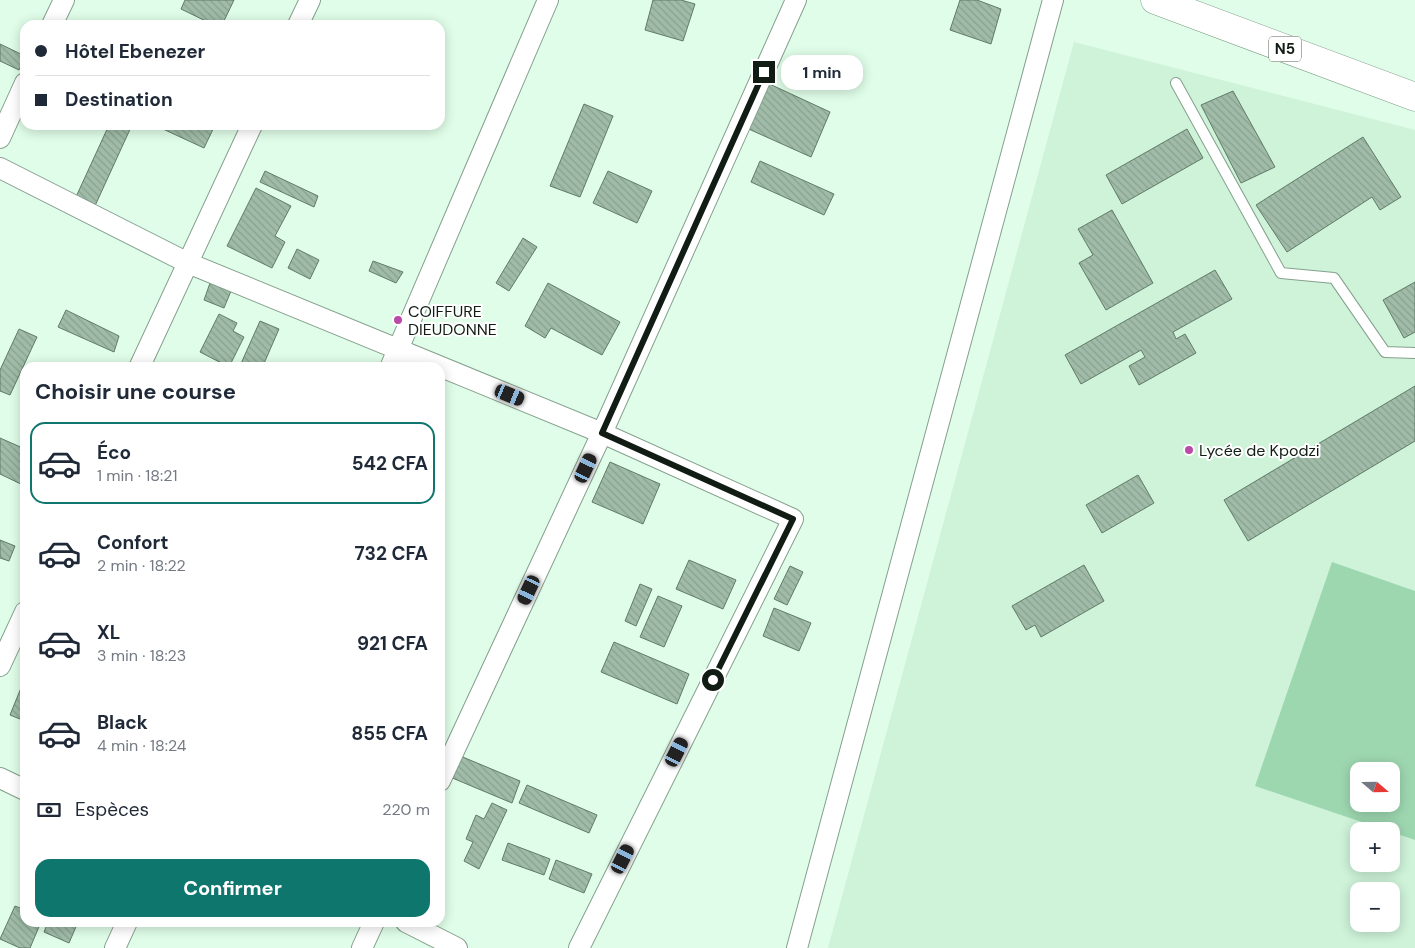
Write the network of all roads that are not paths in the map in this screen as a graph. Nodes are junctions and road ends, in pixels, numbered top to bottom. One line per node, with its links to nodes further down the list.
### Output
1 (64, 0): 7 (street)
2 (310, 0): 8 (street)
3 (548, 0): 16 (street)
4 (796, 0): 22 (street)
5 (1054, 0): 35 (street)
6 (1155, 0): 11 (main road, N5 / N5)
7 (54, 20)
8 (300, 20)
9 (1176, 83): 17 (lane)
10 (20, 94): 13 (street)
11 (1415, 98)
12 (250, 130): 15 (street)
13 (0, 138)
14 (0, 168): 15 (street)
15 (188, 263): 16 (street); 18 (street)
16 (399, 349): 19 (street); 20 (street)
17 (1415, 354)
18 (142, 362)
19 (393, 362)
20 (430, 362)
21 (445, 368): 22 (street)
22 (602, 433): 25 (street); 34 (street)
23 (20, 623): 24 (street)
24 (0, 666)
25 (445, 770)
26 (0, 778): 27 (street)
27 (20, 788)
28 (125, 927): 31 (street)
29 (372, 927): 32 (street)
30 (416, 927): 33 (street)
31 (115, 948)
32 (362, 948)
33 (457, 948)
34 (578, 948)
35 (797, 948)

